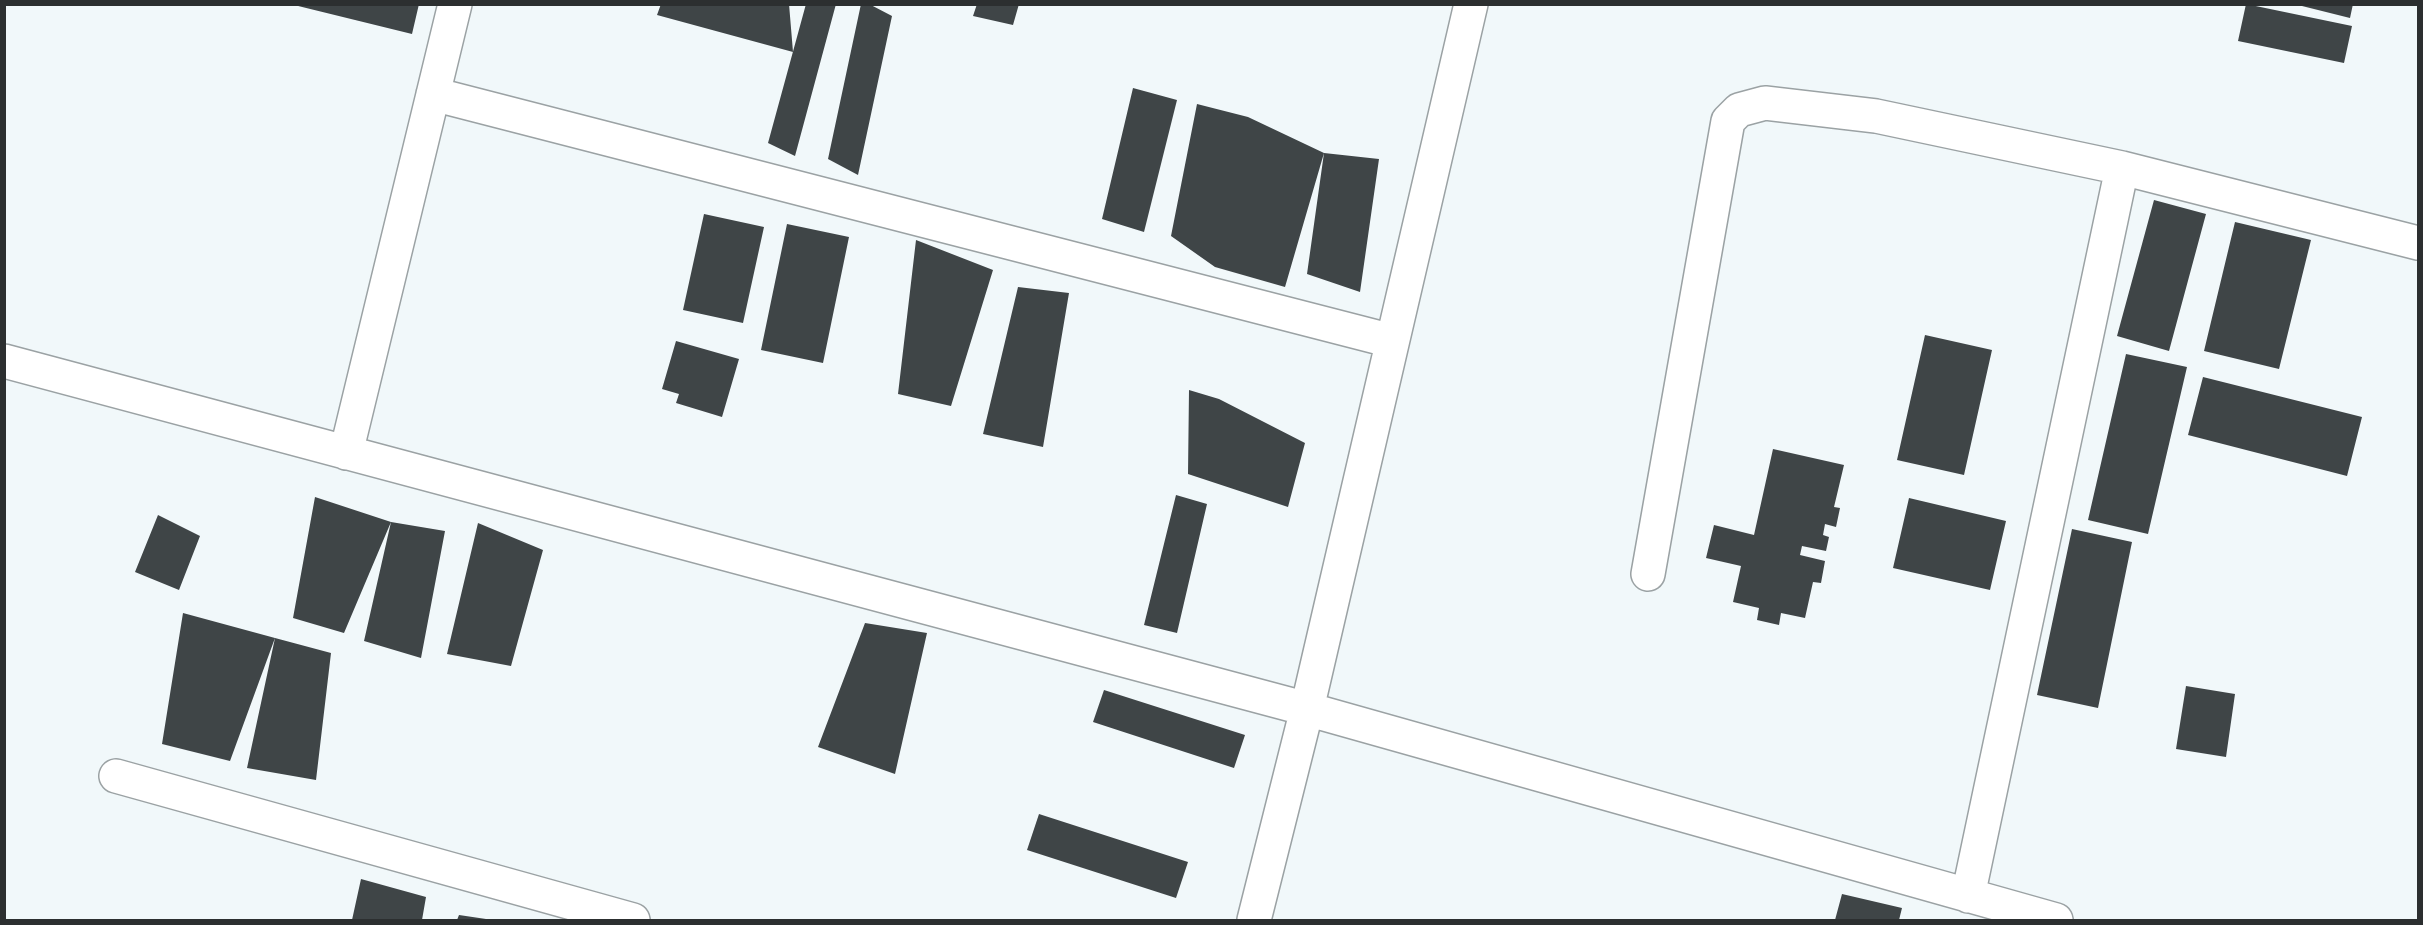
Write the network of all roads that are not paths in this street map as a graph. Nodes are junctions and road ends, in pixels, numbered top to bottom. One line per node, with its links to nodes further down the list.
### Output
1 (455, 4): 3 (street)
2 (1471, 4): 6 (street)
3 (433, 94): 6 (street); 8 (street)
4 (2122, 168): 5 (street); 9 (street); 12 (street)
5 (2418, 243)
6 (1392, 341): 10 (street)
7 (4, 361): 8 (street)
8 (346, 453): 10 (street)
9 (1648, 574)
10 (1306, 709): 12 (street); 14 (street)
11 (116, 776): 13 (street)
12 (1968, 896): 15 (street)
13 (633, 921)
14 (1254, 921)
15 (2056, 921)

